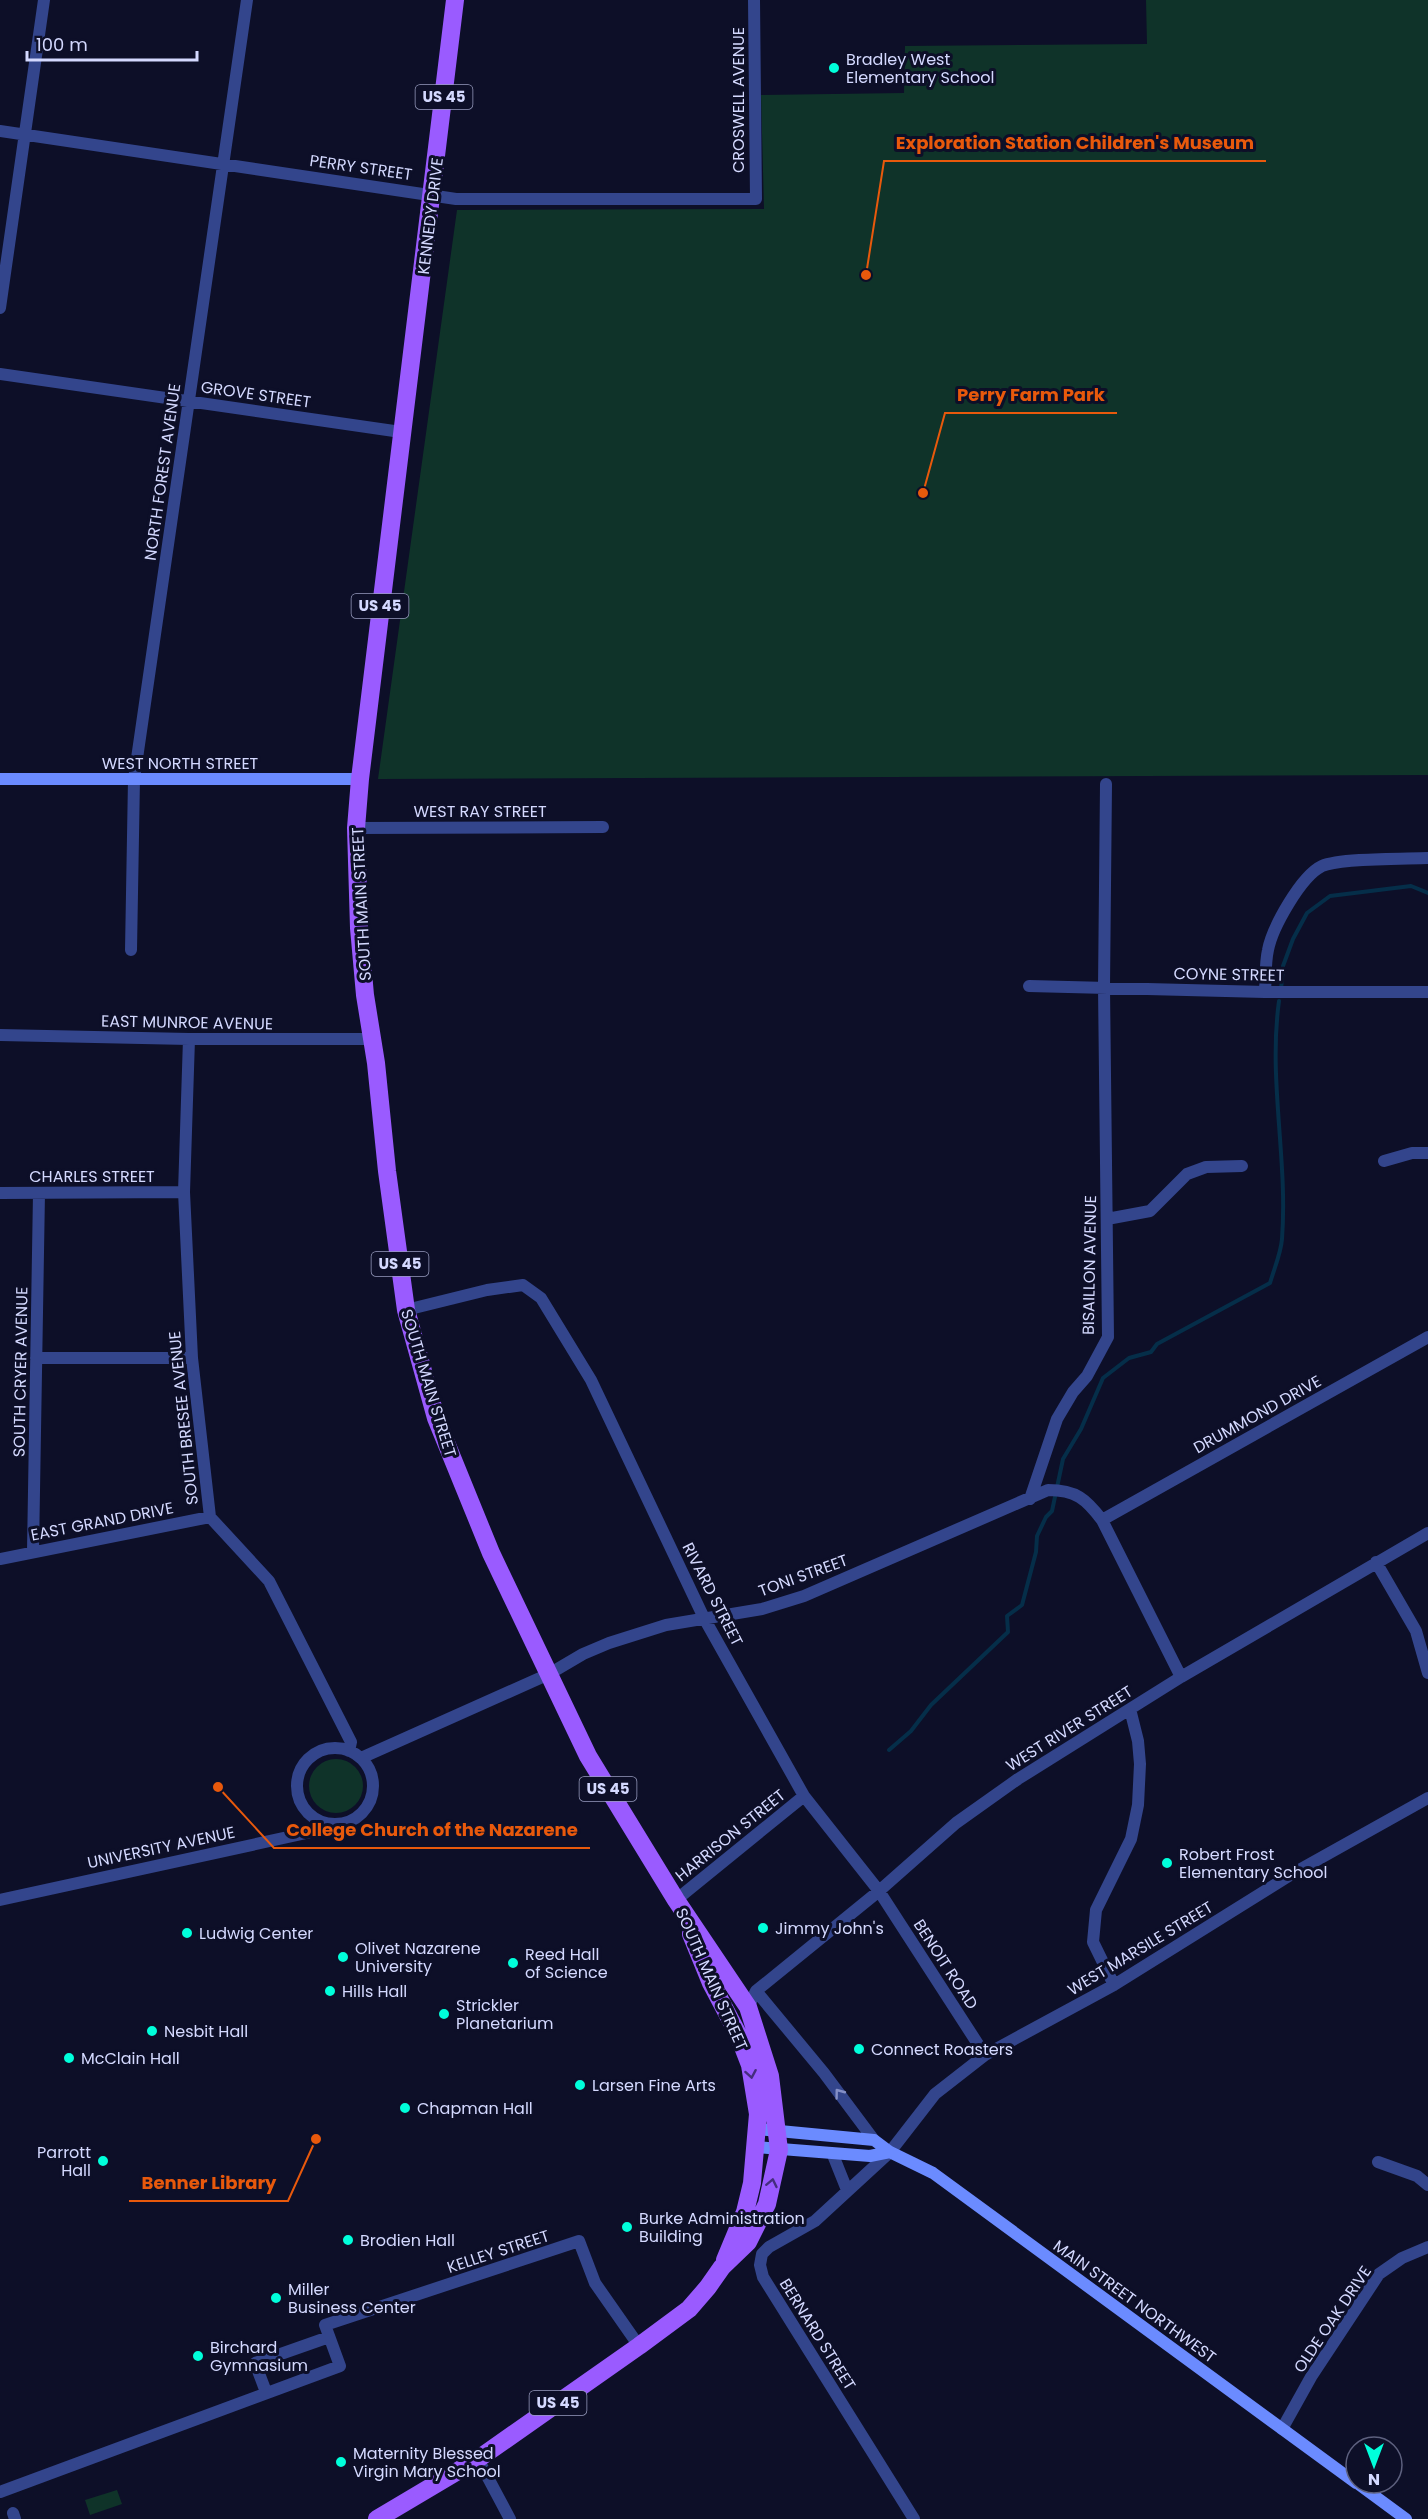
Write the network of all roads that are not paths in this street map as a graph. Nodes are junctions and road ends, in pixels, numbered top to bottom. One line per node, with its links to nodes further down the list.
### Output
1 (44, 0): 6 (street)
2 (247, 0): 7 (street, NORTH FOREST AVENUE)
3 (455, 0): 8 (main road, KENNEDY DRIVE / US 45)
4 (754, 0): 9 (street, CROSWELL AVENUE)
5 (0, 131): 6 (street, PERRY STREET)
6 (25, 135): 7 (street, PERRY STREET); 10 (street)
7 (223, 164): 8 (street, PERRY STREET); 12 (street, NORTH FOREST AVENUE)
8 (433, 194): 9 (street, PERRY STREET); 13 (main road, KENNEDY DRIVE / US 45)
9 (756, 199)
10 (0, 308)
11 (0, 374): 12 (street, GROVE STREET)
12 (188, 401): 13 (street, GROVE STREET); 15 (street, NORTH FOREST AVENUE)
13 (401, 432): 16 (main road, US 45)
14 (0, 779): 15 (main road, WEST NORTH STREET)
15 (134, 779): 16 (main road, WEST NORTH STREET); 21 (street, NORTH FOREST AVENUE)
16 (360, 779): 19 (main road, SOUTH MAIN STREET / US 45)
17 (1106, 784): 23 (street, BISAILLON AVENUE)
18 (603, 826): 19 (street, WEST RAY STREET)
19 (356, 828): 28 (main road, SOUTH MAIN STREET / US 45)
20 (1428, 858): 24 (street)
21 (131, 950)
22 (1029, 986): 23 (street, COYNE STREET)
23 (1104, 987): 24 (street, COYNE STREET); 35 (street, BISAILLON AVENUE)
24 (1265, 992): 25 (street, COYNE STREET)
25 (1428, 992)
26 (0, 1035): 27 (street, EAST MUNROE AVENUE)
27 (189, 1039): 28 (street, EAST MUNROE AVENUE); 32 (street, SOUTH BRESEE AVENUE)
28 (373, 1039): 36 (main road, SOUTH MAIN STREET / US 45)
29 (1428, 1153): 30 (street)
30 (1384, 1161)
31 (1242, 1166): 35 (street)
32 (184, 1192): 34 (street, CHARLES STREET); 39 (street, SOUTH BRESEE AVENUE)
33 (0, 1193): 34 (street, CHARLES STREET)
34 (39, 1193): 38 (street, SOUTH CRYER AVENUE)
35 (1107, 1219): 40 (street, BISAILLON AVENUE)
36 (406, 1310): 47 (street, RIVARD STREET); 49 (main road, SOUTH MAIN STREET / US 45)
37 (1428, 1337): 42 (street, DRUMMOND DRIVE)
38 (36, 1358): 39 (street); 44 (street, SOUTH CRYER AVENUE)
39 (192, 1358): 41 (street, SOUTH BRESEE AVENUE)
40 (1030, 1499): 42 (street); 47 (street, TONI STREET)
41 (210, 1517): 44 (street, EAST GRAND DRIVE); 52 (street, SOUTH BRESEE AVENUE)
42 (1102, 1520): 50 (street)
43 (1428, 1533): 46 (street, WEST RIVER STREET)
44 (33, 1551): 45 (street, EAST GRAND DRIVE)
45 (0, 1559)
46 (1376, 1562): 48 (street); 50 (street, WEST RIVER STREET)
47 (704, 1618): 49 (street, TONI STREET); 54 (street, RIVARD STREET)
48 (1428, 1673)
49 (549, 1674): 53 (street); 59 (main road, SOUTH MAIN STREET / US 45)
50 (1181, 1677): 51 (street, WEST RIVER STREET)
51 (1130, 1709): 57 (street, WEST RIVER STREET); 60 (street)
52 (349, 1751): 53 (street); 56 (street)
53 (361, 1758): 56 (street, UNIVERSITY AVENUE)
54 (804, 1796): 57 (street, RIVARD STREET); 59 (street, HARRISON STREET)
55 (1428, 1798): 60 (street, WEST MARSILE STREET)
56 (329, 1824): 58 (street, UNIVERSITY AVENUE)
57 (879, 1891): 61 (street, WEST RIVER STREET); 62 (street, BENOIT ROAD)
58 (0, 1900)
59 (676, 1900): 61 (main road, SOUTH MAIN STREET / US 45); 64 (main road, SOUTH MAIN STREET / US 45, one-way to 64)
60 (1114, 1984): 62 (street, WEST MARSILE STREET)
61 (752, 1999): 63 (main road, SOUTH MAIN STREET / US 45); 65 (street, SOUTH MAIN STREET, one-way to 61)
62 (985, 2055): 67 (street, WEST MARSILE STREET)
63 (777, 2131): 64 (main road); 65 (main road); 66 (main road, US 45)
64 (757, 2138): 66 (main road); 73 (main road, US 45)
65 (874, 2140): 67 (main road, MAIN STREET NORTHWEST)
66 (779, 2150): 68 (main road); 73 (main road, US 45, one-way to 66)
67 (890, 2152): 68 (main road); 71 (street, BERNARD STREET); 77 (main road, MAIN STREET NORTHWEST)
68 (833, 2155): 71 (street)
69 (1378, 2162): 70 (street)
70 (1428, 2185)
71 (847, 2190): 84 (street, BERNARD STREET)
72 (1428, 2247): 77 (street, OLDE OAK DRIVE)
73 (723, 2267): 75 (main road, US 45)
74 (329, 2337): 75 (street, KELLEY STREET); 76 (street); 76 (street)
75 (639, 2346): 78 (main road, US 45)
76 (266, 2392): 80 (street)
77 (1282, 2429): 79 (main road, MAIN STREET NORTHWEST)
78 (478, 2459): 82 (main road, US 45); 83 (street)
79 (1344, 2474)
80 (0, 2492)
81 (1373, 2495): 85 (main road, MAIN STREET NORTHWEST)
82 (377, 2519)
83 (510, 2519)
84 (914, 2519)
85 (1406, 2519)

